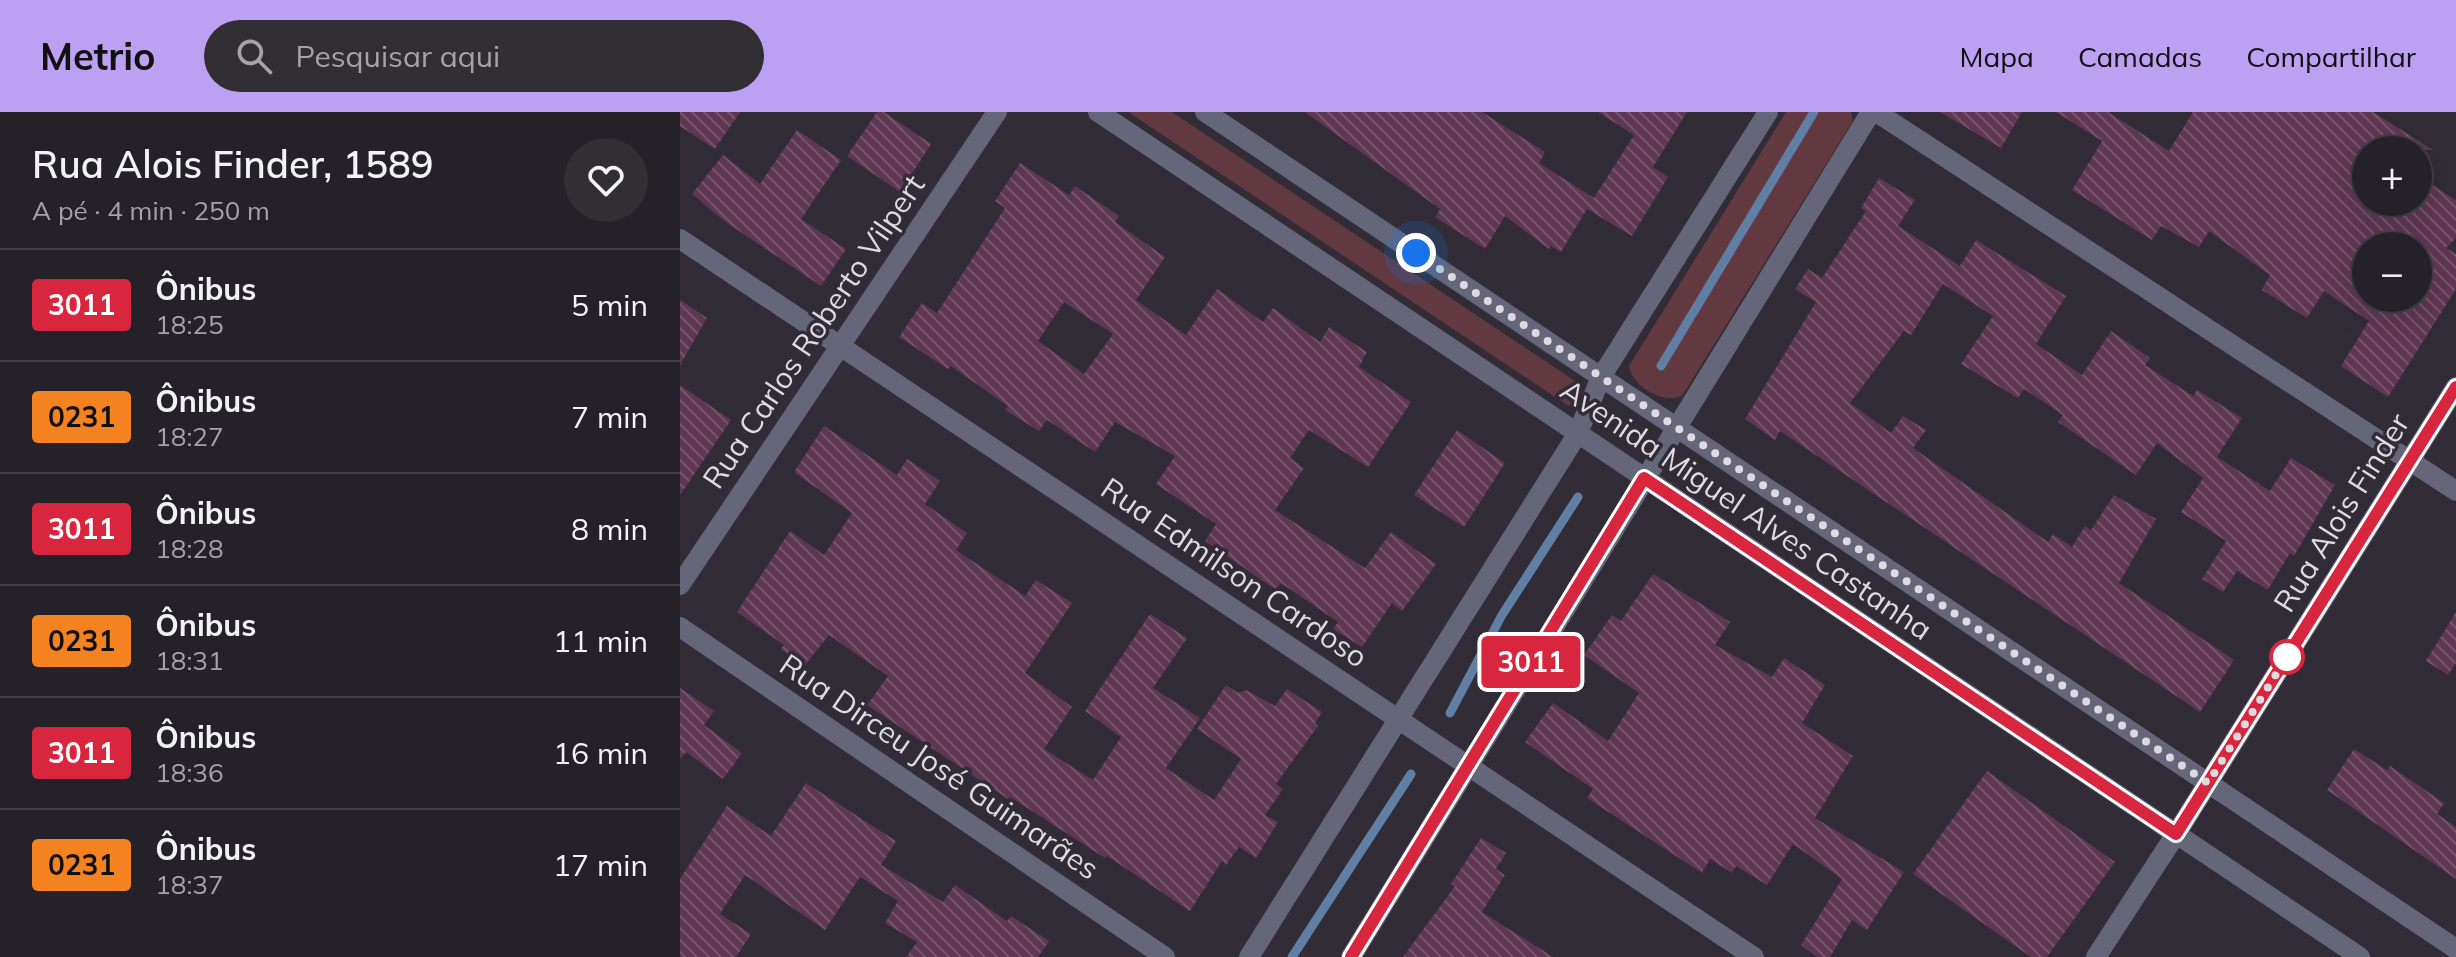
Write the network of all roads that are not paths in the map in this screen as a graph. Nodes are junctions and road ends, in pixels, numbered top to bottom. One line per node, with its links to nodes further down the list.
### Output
1 (997, 112): 7 (street, Rua Carlos Roberto Vilpert)
2 (1098, 112): 11 (street, Avenida Miguel Alves Castanha)
3 (1205, 112): 8 (street, Avenida Miguel Alves Castanha)
4 (1768, 112): 8 (street)
5 (1873, 112): 10 (street); 12 (street)
6 (680, 239): 7 (street, Rua Edmilson Cardoso)
7 (840, 346): 15 (street, Rua Carlos Roberto Vilpert); 17 (street, Rua Edmilson Cardoso)
8 (1601, 377): 10 (street, Avenida Miguel Alves Castanha); 11 (street)
9 (2456, 387): 12 (street, Rua Alois Finder)
10 (1676, 427): 13 (street); 19 (street, Avenida Miguel Alves Castanha)
11 (1578, 433): 13 (street, Avenida Miguel Alves Castanha); 17 (street)
12 (2410, 461): 14 (street); 19 (street, Rua Alois Finder)
13 (1644, 478): 18 (street); 20 (street, Avenida Miguel Alves Castanha)
14 (2456, 491)
15 (680, 585)
16 (680, 627): 23 (street, Rua Dirceu José Guimarães)
17 (1399, 719): 18 (street, Rua Edmilson Cardoso); 24 (street)
18 (1468, 766): 22 (street, Rua Edmilson Cardoso); 25 (street)
19 (2208, 783): 20 (street, Rua Alois Finder); 21 (street, Avenida Miguel Alves Castanha)
20 (2176, 834): 26 (street, Rua Alois Finder); 27 (street, Avenida Miguel Alves Castanha)
21 (2456, 949)
22 (1744, 954)
23 (1165, 957)
24 (1249, 957)
25 (1351, 957)
26 (2096, 957)
27 (2360, 957)

